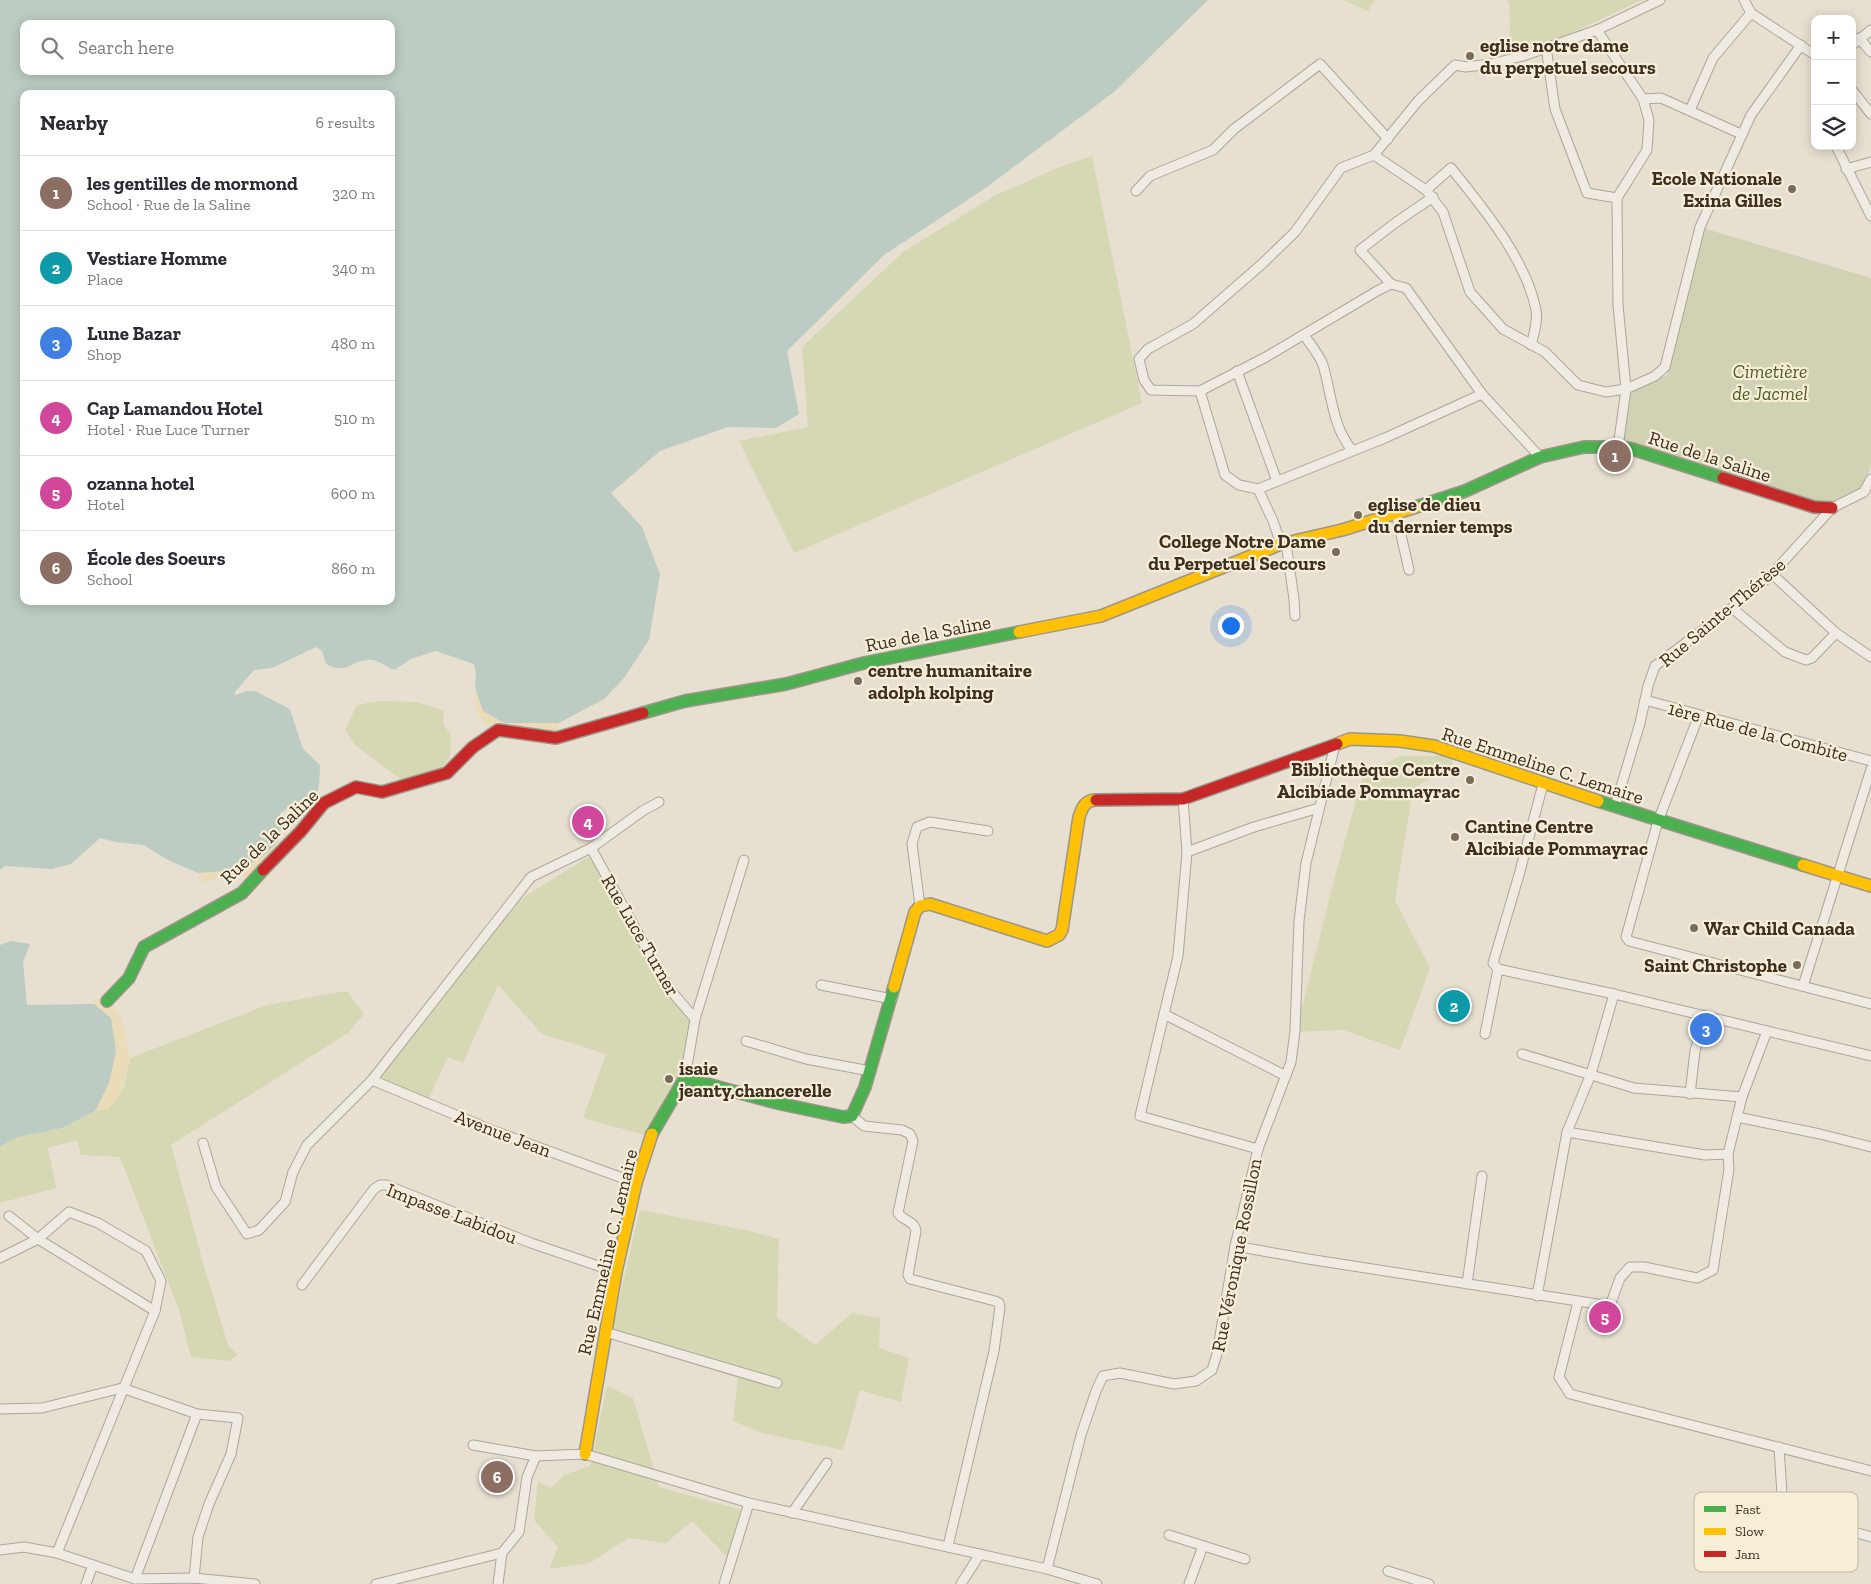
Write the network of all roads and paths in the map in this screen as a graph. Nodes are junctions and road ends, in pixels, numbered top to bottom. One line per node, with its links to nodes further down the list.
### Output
1 (1660, 0): 4 (street)
2 (1744, 0): 3 (street)
3 (1751, 14): 8 (street); 14 (street)
4 (1597, 30): 9 (street); 13 (street)
5 (1871, 30): 6 (street)
6 (1860, 38): 7 (street); 11 (street)
7 (1856, 42)
8 (1801, 45): 10 (street); 16 (street)
9 (1546, 47): 17 (street); 25 (street)
10 (1811, 52)
11 (1871, 52)
12 (1856, 95): 15 (street)
13 (1643, 99): 14 (street); 25 (street)
14 (1690, 110): 16 (street)
15 (1871, 114)
16 (1741, 134): 31 (street)
17 (1388, 139): 19 (street); 23 (street)
18 (1838, 150): 21 (street)
19 (1374, 155): 22 (street); 32 (street)
20 (1871, 162): 21 (street)
21 (1846, 169): 26 (street)
22 (1426, 190): 24 (street); 29 (street)
23 (1136, 191)
24 (1433, 198): 27 (street); 29 (street)
25 (1617, 198): 31 (street)
26 (1871, 216)
27 (1392, 284): 28 (street); 33 (street)
28 (1304, 334): 30 (street); 35 (street)
29 (1531, 345): 31 (street)
30 (1237, 371): 32 (street); 37 (street)
31 (1626, 389): 34 (street)
32 (1200, 391): 39 (street)
33 (1482, 394): 35 (street); 36 (street)
34 (1618, 447): 36 (street, Rue de la Saline); 40 (street, Rue de la Saline)
35 (1352, 450): 37 (street)
36 (1540, 457): 41 (street, Rue de la Saline)
37 (1277, 480): 39 (street)
38 (1870, 482): 40 (street, Rue Sainte-Thérèse)
39 (1258, 488): 42 (street)
40 (1832, 508): 44 (street, Rue Sainte-Thérèse)
41 (1396, 513): 42 (street, Rue de la Saline); 43 (street)
42 (1283, 544): 46 (street); 72 (street, Rue de la Saline)
43 (1409, 570)
44 (1772, 574): 45 (street, Rue Sainte-Thérèse); 47 (street)
45 (1732, 608): 47 (street); 49 (street, Rue Sainte-Thérèse)
46 (1295, 616)
47 (1836, 633): 48 (street)
48 (1871, 657)
49 (1646, 700): 50 (street, 1ère Rue de la Combite); 57 (street, Rue Sainte-Thérèse)
50 (1699, 715): 52 (street, 1ère Rue de la Combite); 59 (street)
51 (1335, 745): 54 (street, Rue Emmeline C. Lemaire); 55 (street, Rue Emmeline C. Lemaire); 58 (street, Rue Véronique Rossillon)
52 (1871, 761)
53 (1871, 769): 64 (street)
54 (1542, 784): 57 (street, Rue Emmeline C. Lemaire); 67 (street)
55 (1183, 799): 62 (street); 66 (street, Rue Emmeline C. Lemaire)
56 (659, 802): 61 (street)
57 (1615, 807): 59 (street, Rue Emmeline C. Lemaire)
58 (1319, 808): 62 (street); 84 (street, Rue Véronique Rossillon)
59 (1658, 821): 64 (street, Rue Emmeline C. Lemaire); 69 (street)
60 (988, 831): 66 (street)
61 (591, 848): 76 (street, Rue Luce Turner); 86 (street)
62 (1188, 852): 74 (street)
63 (744, 860): 76 (street)
64 (1837, 876): 65 (street, Rue Emmeline C. Lemaire); 69 (street)
65 (1871, 886)
66 (920, 906): 71 (street)
67 (1498, 969): 70 (street); 78 (street)
68 (821, 985): 71 (street)
69 (1804, 986): 73 (street)
70 (1614, 994): 75 (street); 83 (street)
71 (892, 999): 82 (street)
72 (107, 1001)
73 (1871, 1004)
74 (1164, 1014): 84 (street); 94 (street)
75 (1705, 1016): 77 (street); 87 (street)
76 (695, 1019): 85 (street)
77 (1767, 1031): 81 (street); 88 (street)
78 (1485, 1034)
79 (746, 1041): 82 (street)
80 (1522, 1054): 83 (street)
81 (1871, 1056)
82 (870, 1071): 89 (street)
83 (1591, 1074): 87 (street); 91 (street)
84 (1286, 1076): 94 (street, Rue Véronique Rossillon)
85 (685, 1078): 89 (street); 97 (street, Rue Emmeline C. Lemaire)
86 (372, 1080): 92 (street); 97 (street, Avenue Jean)
87 (1690, 1094): 88 (street)
88 (1742, 1098): 90 (street)
89 (852, 1116): 125 (street)
90 (1737, 1117): 93 (street); 95 (street)
91 (1567, 1132): 95 (street); 105 (street)
92 (203, 1143)
93 (1871, 1147)
94 (1258, 1149): 100 (street, Rue Véronique Rossillon)
95 (1728, 1154): 106 (street)
96 (1482, 1176): 103 (street)
97 (636, 1183): 102 (street, Rue Emmeline C. Lemaire)
98 (9, 1216): 99 (street)
99 (38, 1239): 101 (street); 107 (street); 107 (street)
100 (1236, 1246): 103 (street); 133 (street, Rue Véronique Rossillon)
101 (0, 1258)
102 (616, 1272): 104 (street, Impasse Labidou); 108 (street, Rue Emmeline C. Lemaire)
103 (1467, 1284): 105 (street)
104 (302, 1285)
105 (1537, 1296): 106 (street)
106 (1578, 1302): 114 (street)
107 (155, 1311): 110 (street)
108 (605, 1332): 109 (street); 115 (street, Rue Emmeline C. Lemaire)
109 (777, 1383)
110 (122, 1388): 111 (street); 112 (street); 129 (street)
111 (0, 1409)
112 (196, 1414): 135 (street); 136 (street)
113 (473, 1445): 116 (street)
114 (1779, 1447): 118 (street); 119 (street)
115 (585, 1454): 116 (street); 120 (street)
116 (536, 1456): 128 (street)
117 (827, 1463): 121 (street)
118 (1871, 1471)
119 (1782, 1492)
120 (749, 1503): 121 (street); 143 (street)
121 (792, 1512): 125 (street)
122 (1858, 1533): 124 (street)
123 (1168, 1535): 126 (street)
124 (1871, 1537)
125 (948, 1546): 130 (street)
126 (1203, 1546): 131 (street); 146 (street)
127 (0, 1550): 129 (street)
128 (502, 1552): 141 (street); 142 (street)
129 (57, 1554): 132 (street)
130 (980, 1554): 133 (street); 144 (street)
131 (1245, 1558)
132 (93, 1565): 136 (street); 139 (street)
133 (1047, 1569): 145 (street)
134 (1388, 1571): 147 (street)
135 (194, 1578): 137 (street); 138 (street)
136 (135, 1579): 137 (street)
137 (160, 1581)
138 (229, 1582): 140 (street)
139 (86, 1584)
140 (255, 1584)
141 (376, 1584)
142 (498, 1584)
143 (724, 1584)
144 (961, 1584)
145 (1097, 1584)
146 (1189, 1584)
147 (1430, 1584)

